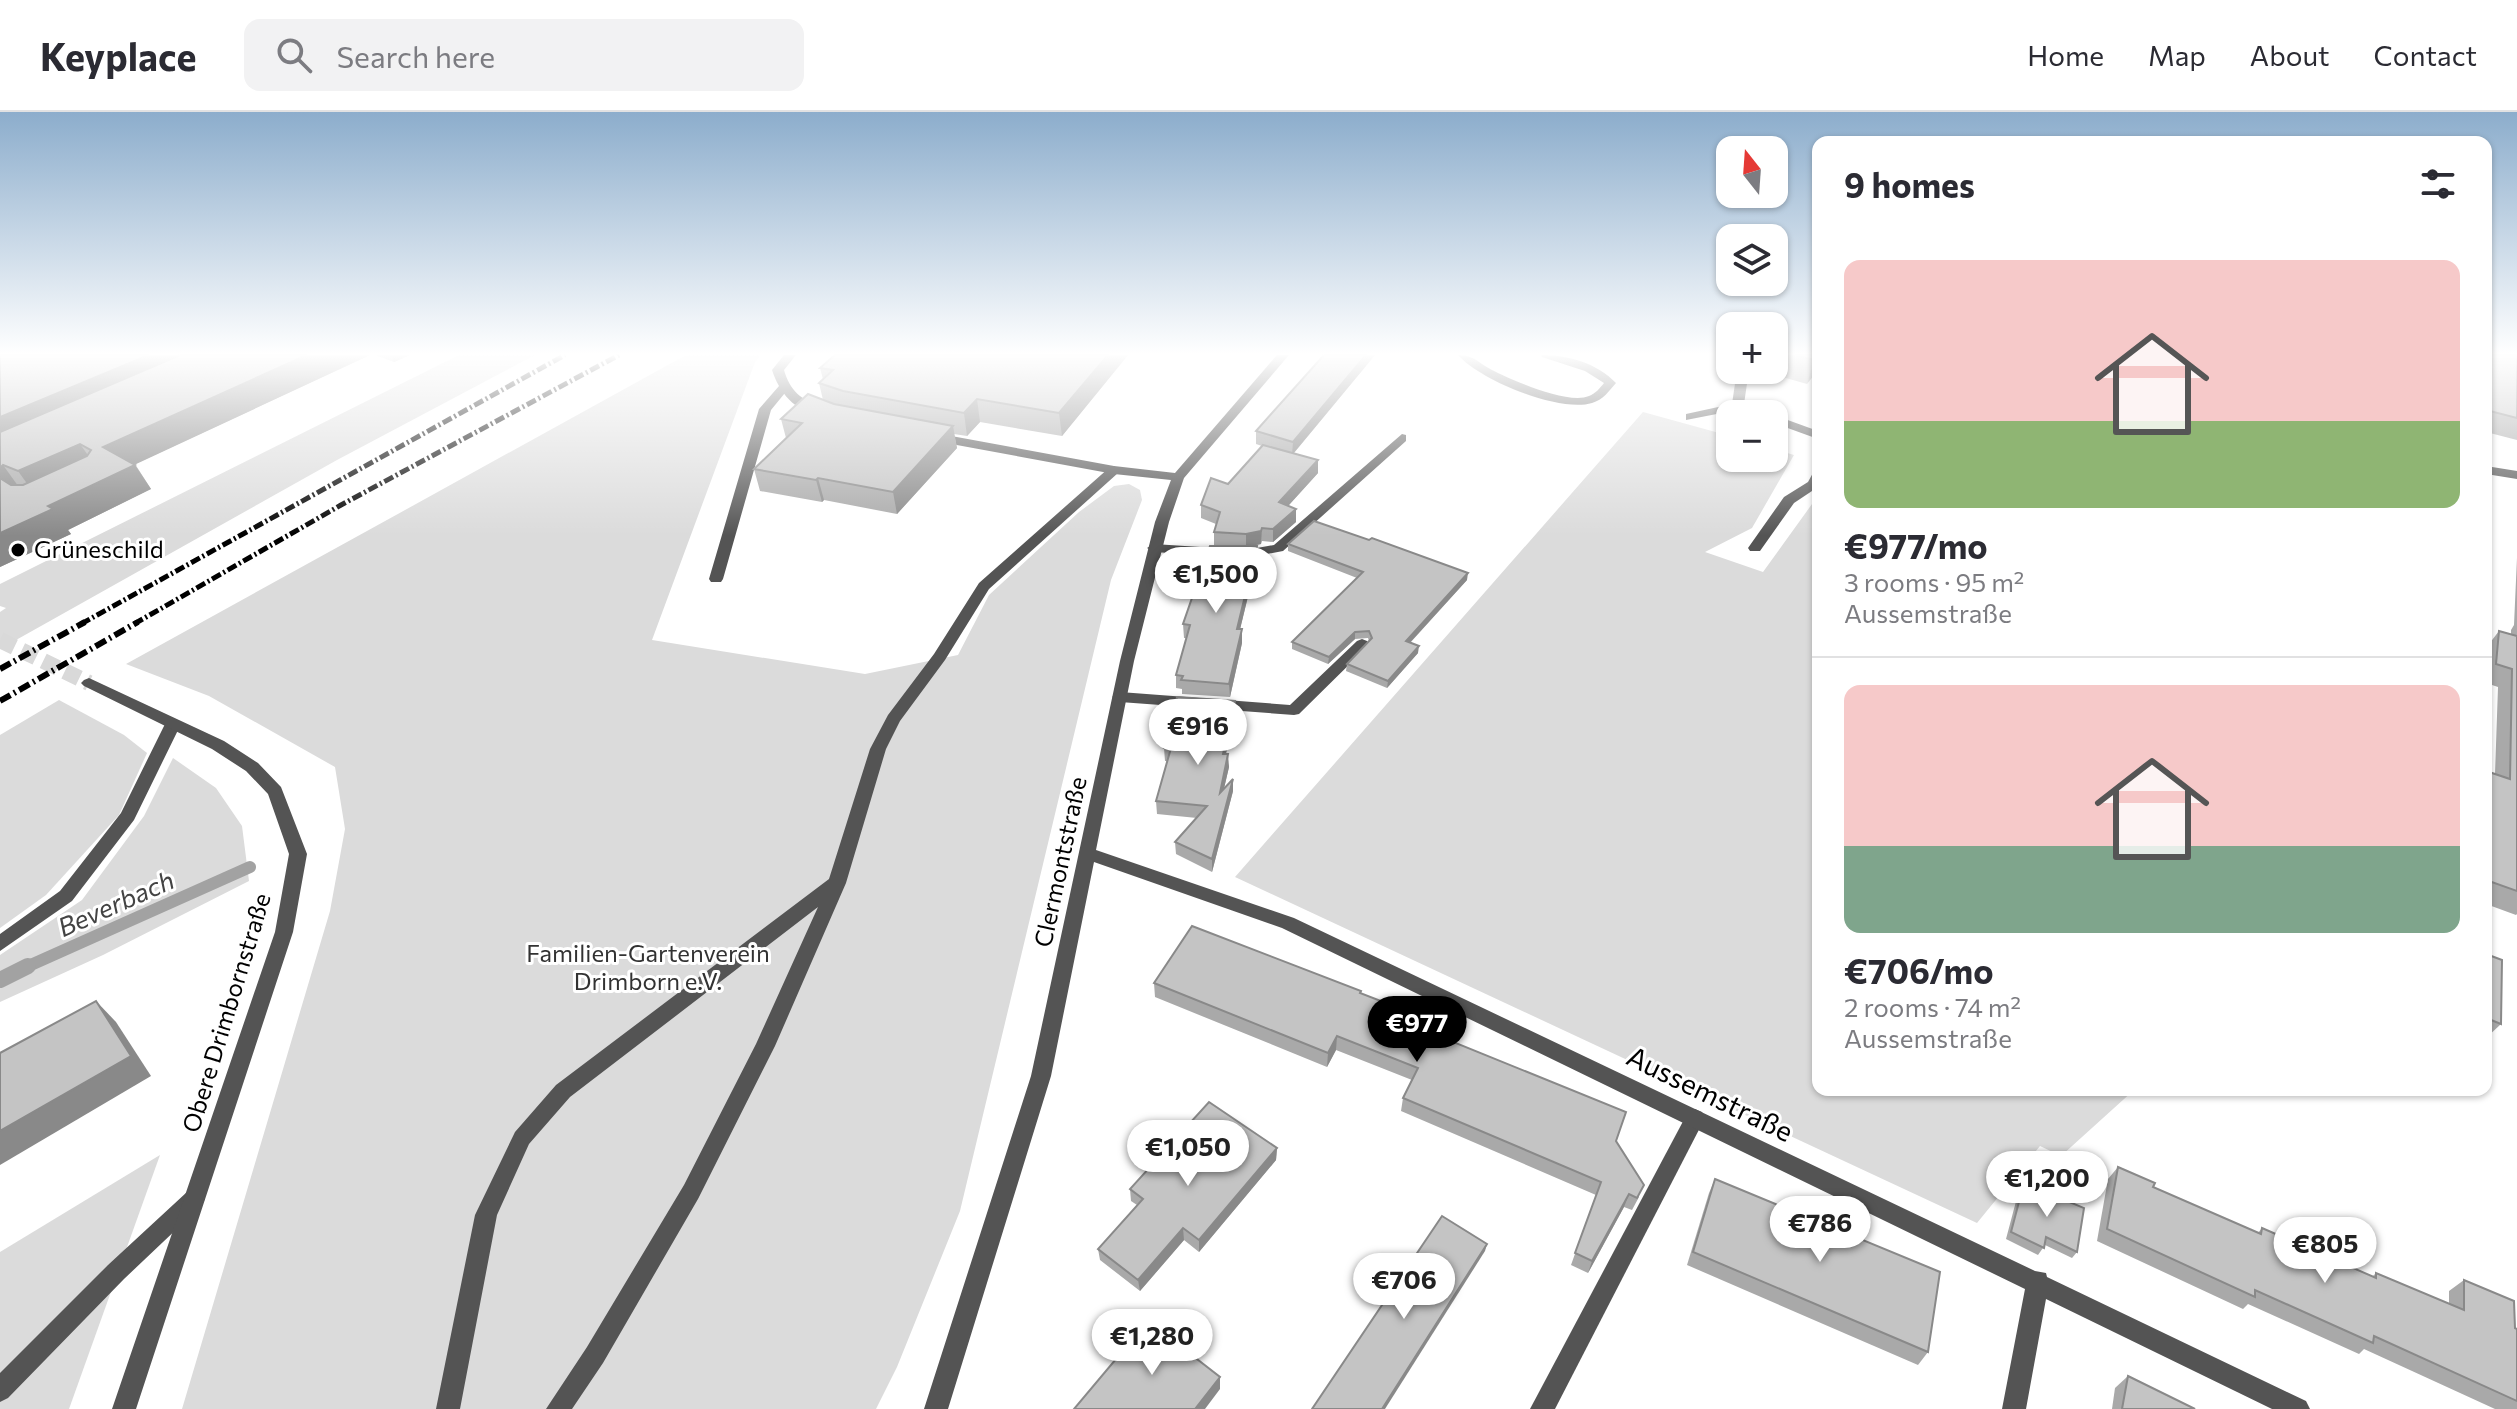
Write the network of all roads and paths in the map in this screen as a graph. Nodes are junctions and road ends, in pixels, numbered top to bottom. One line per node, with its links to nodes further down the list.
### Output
1 (763, 416): 16 (street)
2 (1231, 416): 12 (street, Clermontstraße)
3 (1696, 416): 4 (street)
4 (1690, 417)
5 (1788, 424): 6 (street)
6 (1812, 433)
7 (919, 434): 9 (street)
8 (1402, 438): 14 (street)
9 (1114, 470): 12 (street); 22 (street)
10 (2492, 471): 11 (street)
11 (2517, 475)
12 (1178, 477): 14 (street, Clermontstraße)
13 (1812, 485): 15 (street)
14 (1154, 548): 19 (street, Clermontstraße)
15 (1755, 548)
16 (716, 579)
17 (1362, 644): 19 (street)
18 (89, 683): 20 (street, Obere Drimbornstraße)
19 (1120, 697): 21 (street, Clermontstraße)
20 (173, 724): 23 (street); 25 (street, Obere Drimbornstraße)
21 (1087, 853): 24 (street, Aussemstraße); 31 (street, Clermontstraße)
22 (837, 883): 29 (street); 30 (street)
23 (0, 944)
24 (1695, 1118): 26 (street, Aussemstraße); 32 (street)
25 (198, 1195): 27 (street); 28 (street, Obere Drimbornstraße)
26 (2038, 1281): 33 (street); 34 (street, Aussemstraße)
27 (0, 1390)
28 (124, 1409)
29 (448, 1409)
30 (558, 1409)
31 (936, 1409)
32 (1542, 1409)
33 (2014, 1409)
34 (2298, 1409)

